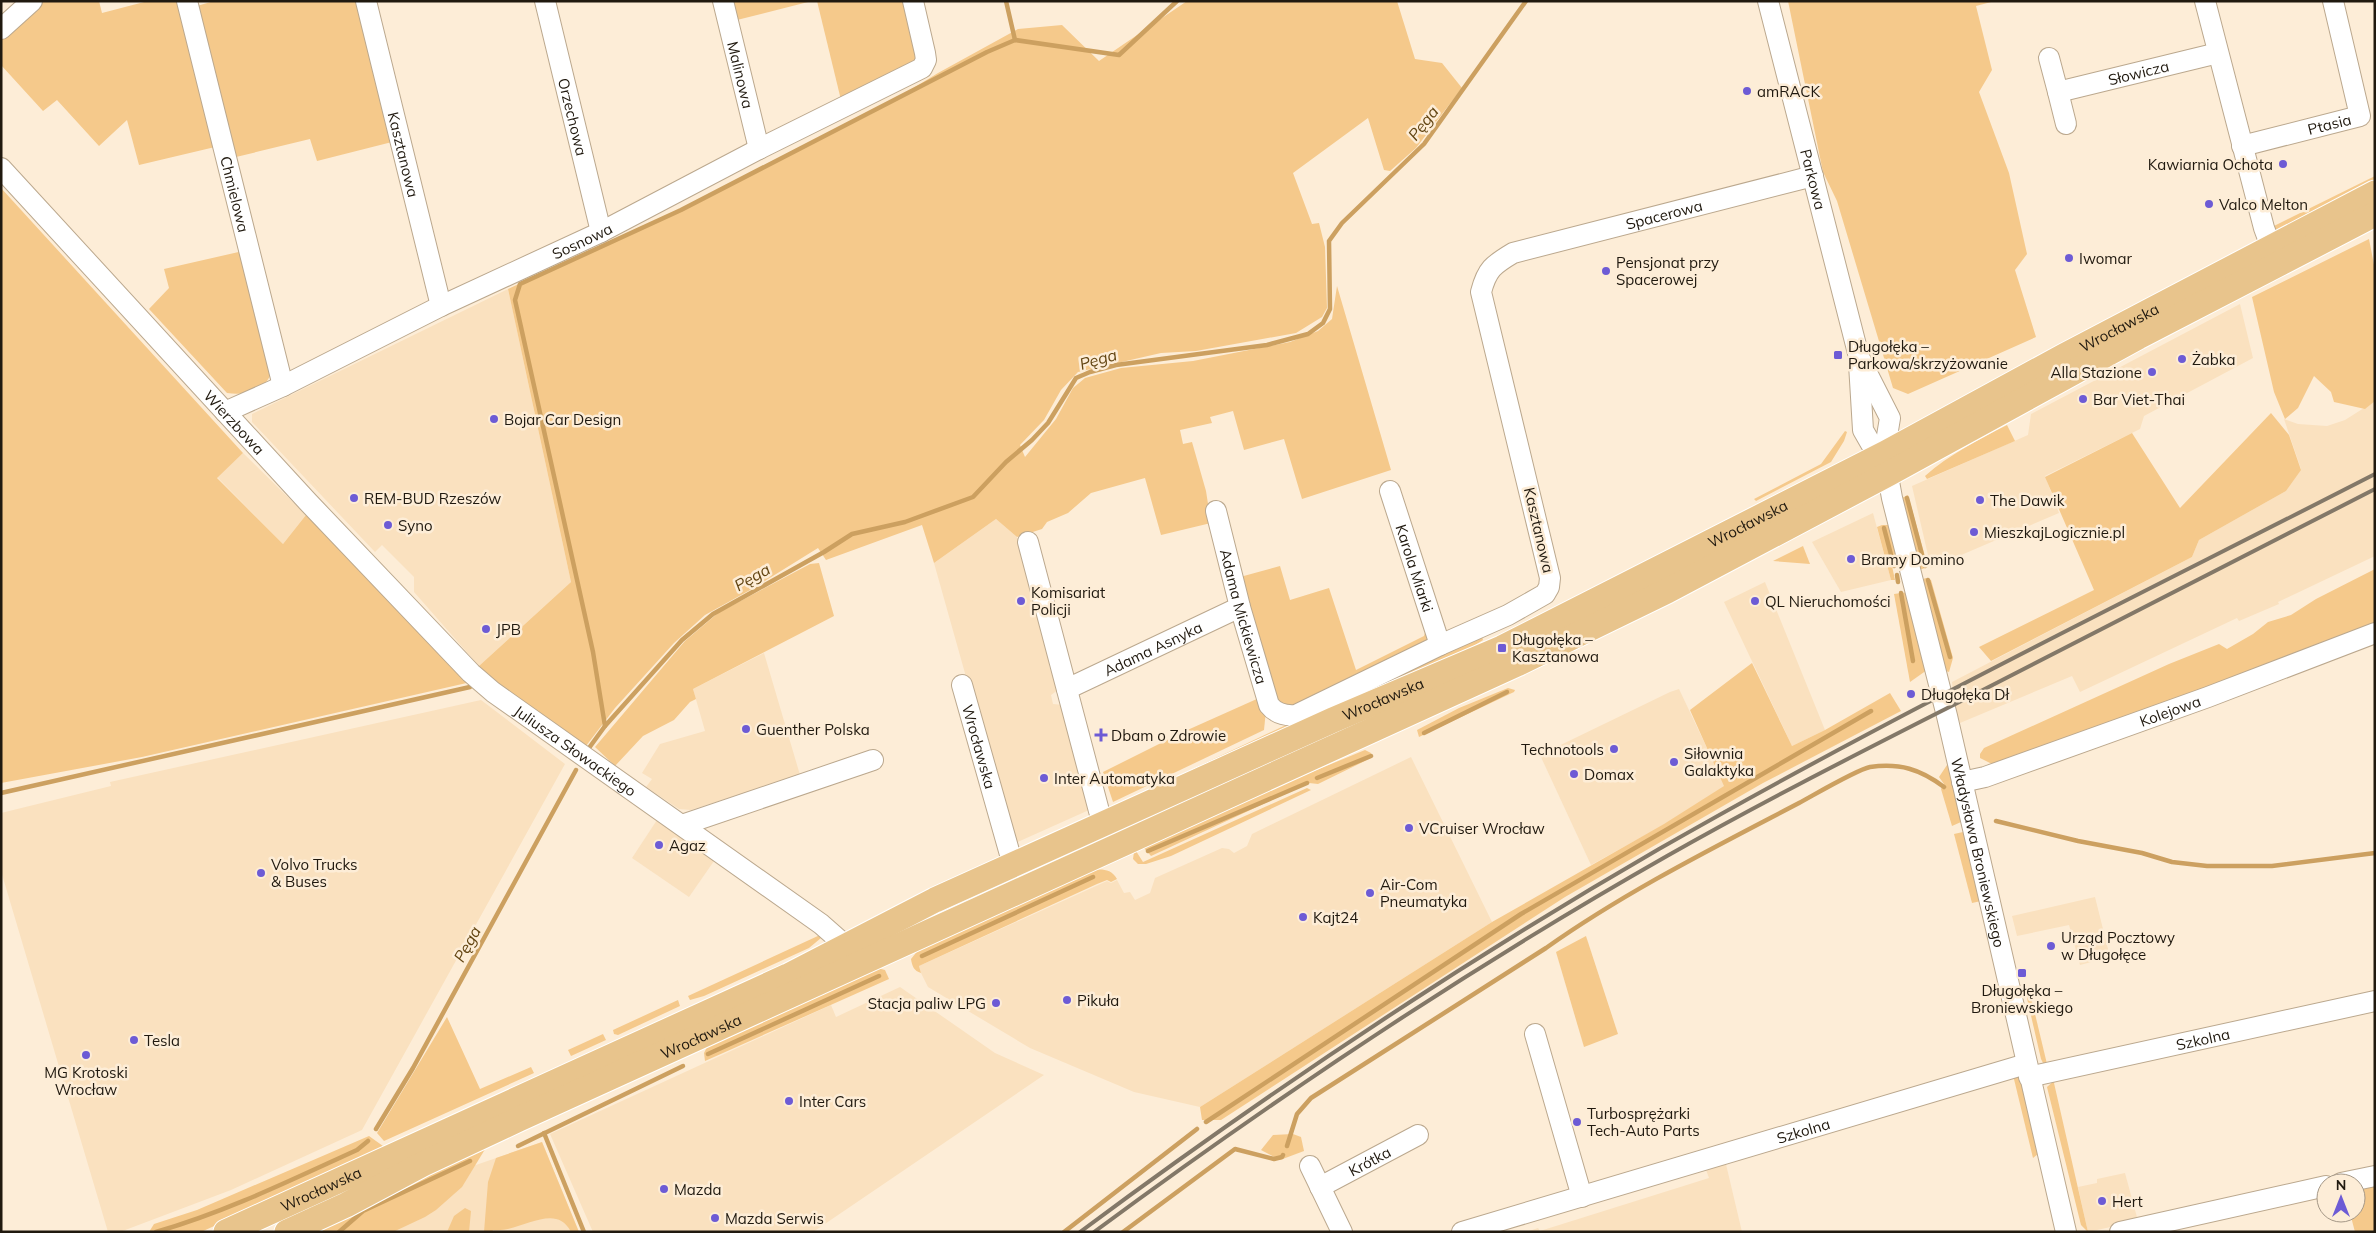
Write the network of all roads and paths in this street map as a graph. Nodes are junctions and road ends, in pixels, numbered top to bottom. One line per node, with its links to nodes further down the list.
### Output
1 (32, 1): 10 (street)
2 (187, 1): 26 (street, Chmielowa)
3 (366, 1): 24 (street, Kasztanowa)
4 (545, 1): 21 (street, Orzechowa)
5 (723, 1): 16 (street, Malinowa)
6 (913, 1): 16 (street, Sosnowa)
7 (1768, 1): 18 (street, Parkowa)
8 (2205, 1): 11 (street)
9 (2333, 1): 15 (street, Ptasia)
10 (1, 29)
11 (2218, 53): 13 (street, Słowicza); 15 (street)
12 (2049, 58): 13 (street)
13 (2058, 92): 14 (street)
14 (2066, 124)
15 (2242, 146): 22 (street)
16 (758, 149): 21 (street, Sosnowa)
17 (1, 168): 27 (street, Wierzbowa)
18 (1813, 176): 23 (street, Spacerowa); 25 (street, Parkowa)
19 (2375, 193): 22 (main road, Wrocławska)
20 (2375, 214): 28 (main road, Wrocławska)
21 (601, 232): 24 (street, Sosnowa)
22 (2271, 247): 28 (main road, Wrocławska)
23 (1513, 253): 34 (street, Kasztanowa)
24 (441, 306): 26 (street, Sosnowa)
25 (1859, 357): 28 (street, Parkowa); 28 (street, Parkowa)
26 (283, 386): 27 (street, Sosnowa)
27 (225, 412): 35 (street, Wierzbowa)
28 (1886, 464): 40 (street, Władysława Broniewskiego); 42 (main road, Wrocławska)
29 (1390, 491): 34 (street, Karola Miarki)
30 (1216, 511): 32 (street, Adama Mickiewicza)
31 (1028, 542): 37 (street)
32 (1240, 607): 37 (street, Adama Asnyka); 38 (street, Adama Mickiewicza)
33 (2375, 633): 40 (street, Kolejowa)
34 (1440, 645): 38 (street, Kasztanowa)
35 (471, 673): 41 (street, Juliusza Słowackiego)
36 (962, 685): 43 (street, Wrocławska)
37 (1067, 689): 42 (street)
38 (1281, 714)
39 (872, 760): 41 (street)
40 (1962, 782): 47 (street, Władysława Broniewskiego)
41 (682, 826): 44 (street, Juliusza Słowackiego)
42 (1110, 835): 43 (main road, Wrocławska); 54 (main road, Wrocławska)
43 (1013, 865): 44 (main road, Wrocławska)
44 (846, 946): 53 (main road, Wrocławska)
45 (2375, 1001): 47 (street, Szkolna)
46 (1535, 1034): 52 (street)
47 (2028, 1071): 52 (street, Szkolna); 57 (street, Władysława Broniewskiego)
48 (1418, 1134): 50 (street, Krótka)
49 (1310, 1166): 50 (street)
50 (1320, 1186): 55 (street)
51 (2316, 1188): 58 (street)
52 (1582, 1197): 56 (street, Szkolna)
53 (226, 1232)
54 (287, 1232)
55 (1342, 1232)
56 (1462, 1232)
57 (2066, 1232)
58 (2120, 1232)

